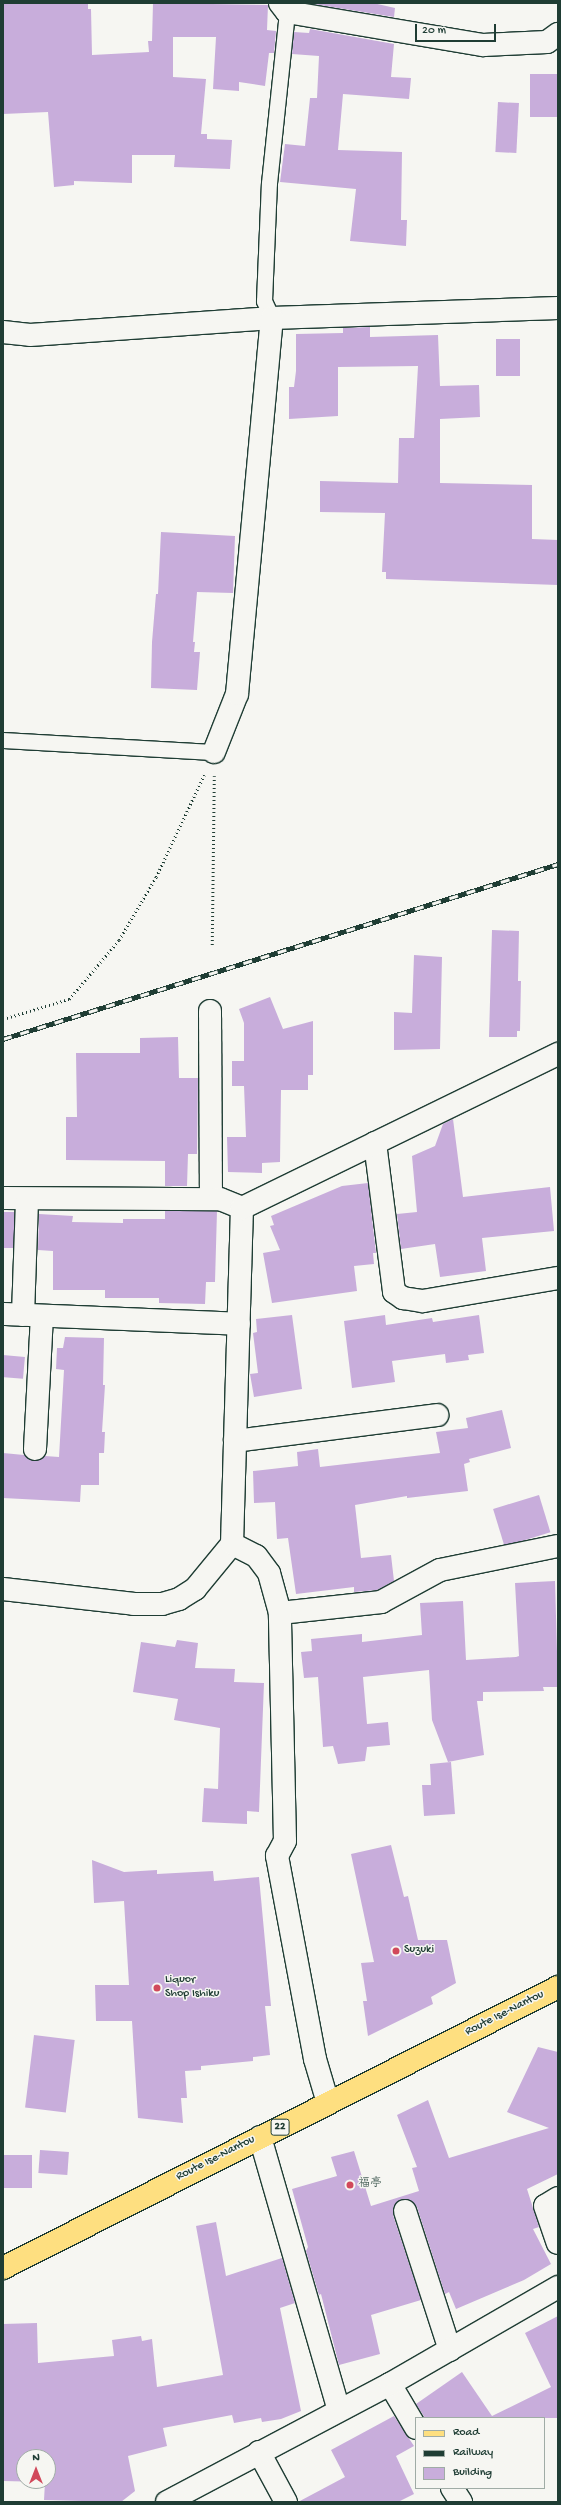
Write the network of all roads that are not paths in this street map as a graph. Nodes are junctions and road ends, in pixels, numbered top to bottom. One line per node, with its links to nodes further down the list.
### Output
1 (284, 8): 2 (street); 4 (lane)
2 (558, 34)
3 (558, 308): 4 (street)
4 (272, 318): 5 (street); 7 (street)
5 (3, 332)
6 (3, 740): 7 (lane)
7 (214, 752)
8 (210, 1011): 13 (street)
9 (558, 1054): 10 (street)
10 (375, 1143): 14 (street); 15 (street)
11 (3, 1198): 12 (street)
12 (27, 1199): 13 (street); 16 (street)
13 (211, 1199): 14 (street)
14 (242, 1208): 17 (street)
15 (558, 1278)
16 (22, 1315): 17 (street); 20 (street)
17 (239, 1324): 19 (street)
18 (437, 1415): 19 (street)
19 (235, 1441): 21 (street)
20 (35, 1449)
21 (232, 1544): 23 (street); 24 (street)
22 (558, 1546): 24 (street)
23 (3, 1589)
24 (280, 1613): 26 (street)
25 (558, 1987): 26 (main road, Route Ise-Nantou / 22)
26 (328, 2103): 27 (main road, Route Ise-Nantou / 22)
27 (260, 2137): 31 (main road, Route Ise-Nantou / 22); 35 (street)
28 (558, 2198): 30 (street)
29 (405, 2211): 33 (street)
30 (558, 2243)
31 (3, 2268)
32 (558, 2287): 33 (street)
33 (450, 2350): 34 (street)
34 (390, 2384): 35 (street); 36 (street)
35 (339, 2410): 37 (street)
36 (415, 2426)
37 (259, 2452): 39 (street); 40 (street)
38 (453, 2489): 41 (street)
39 (167, 2502)
40 (286, 2502)
41 (461, 2502)

